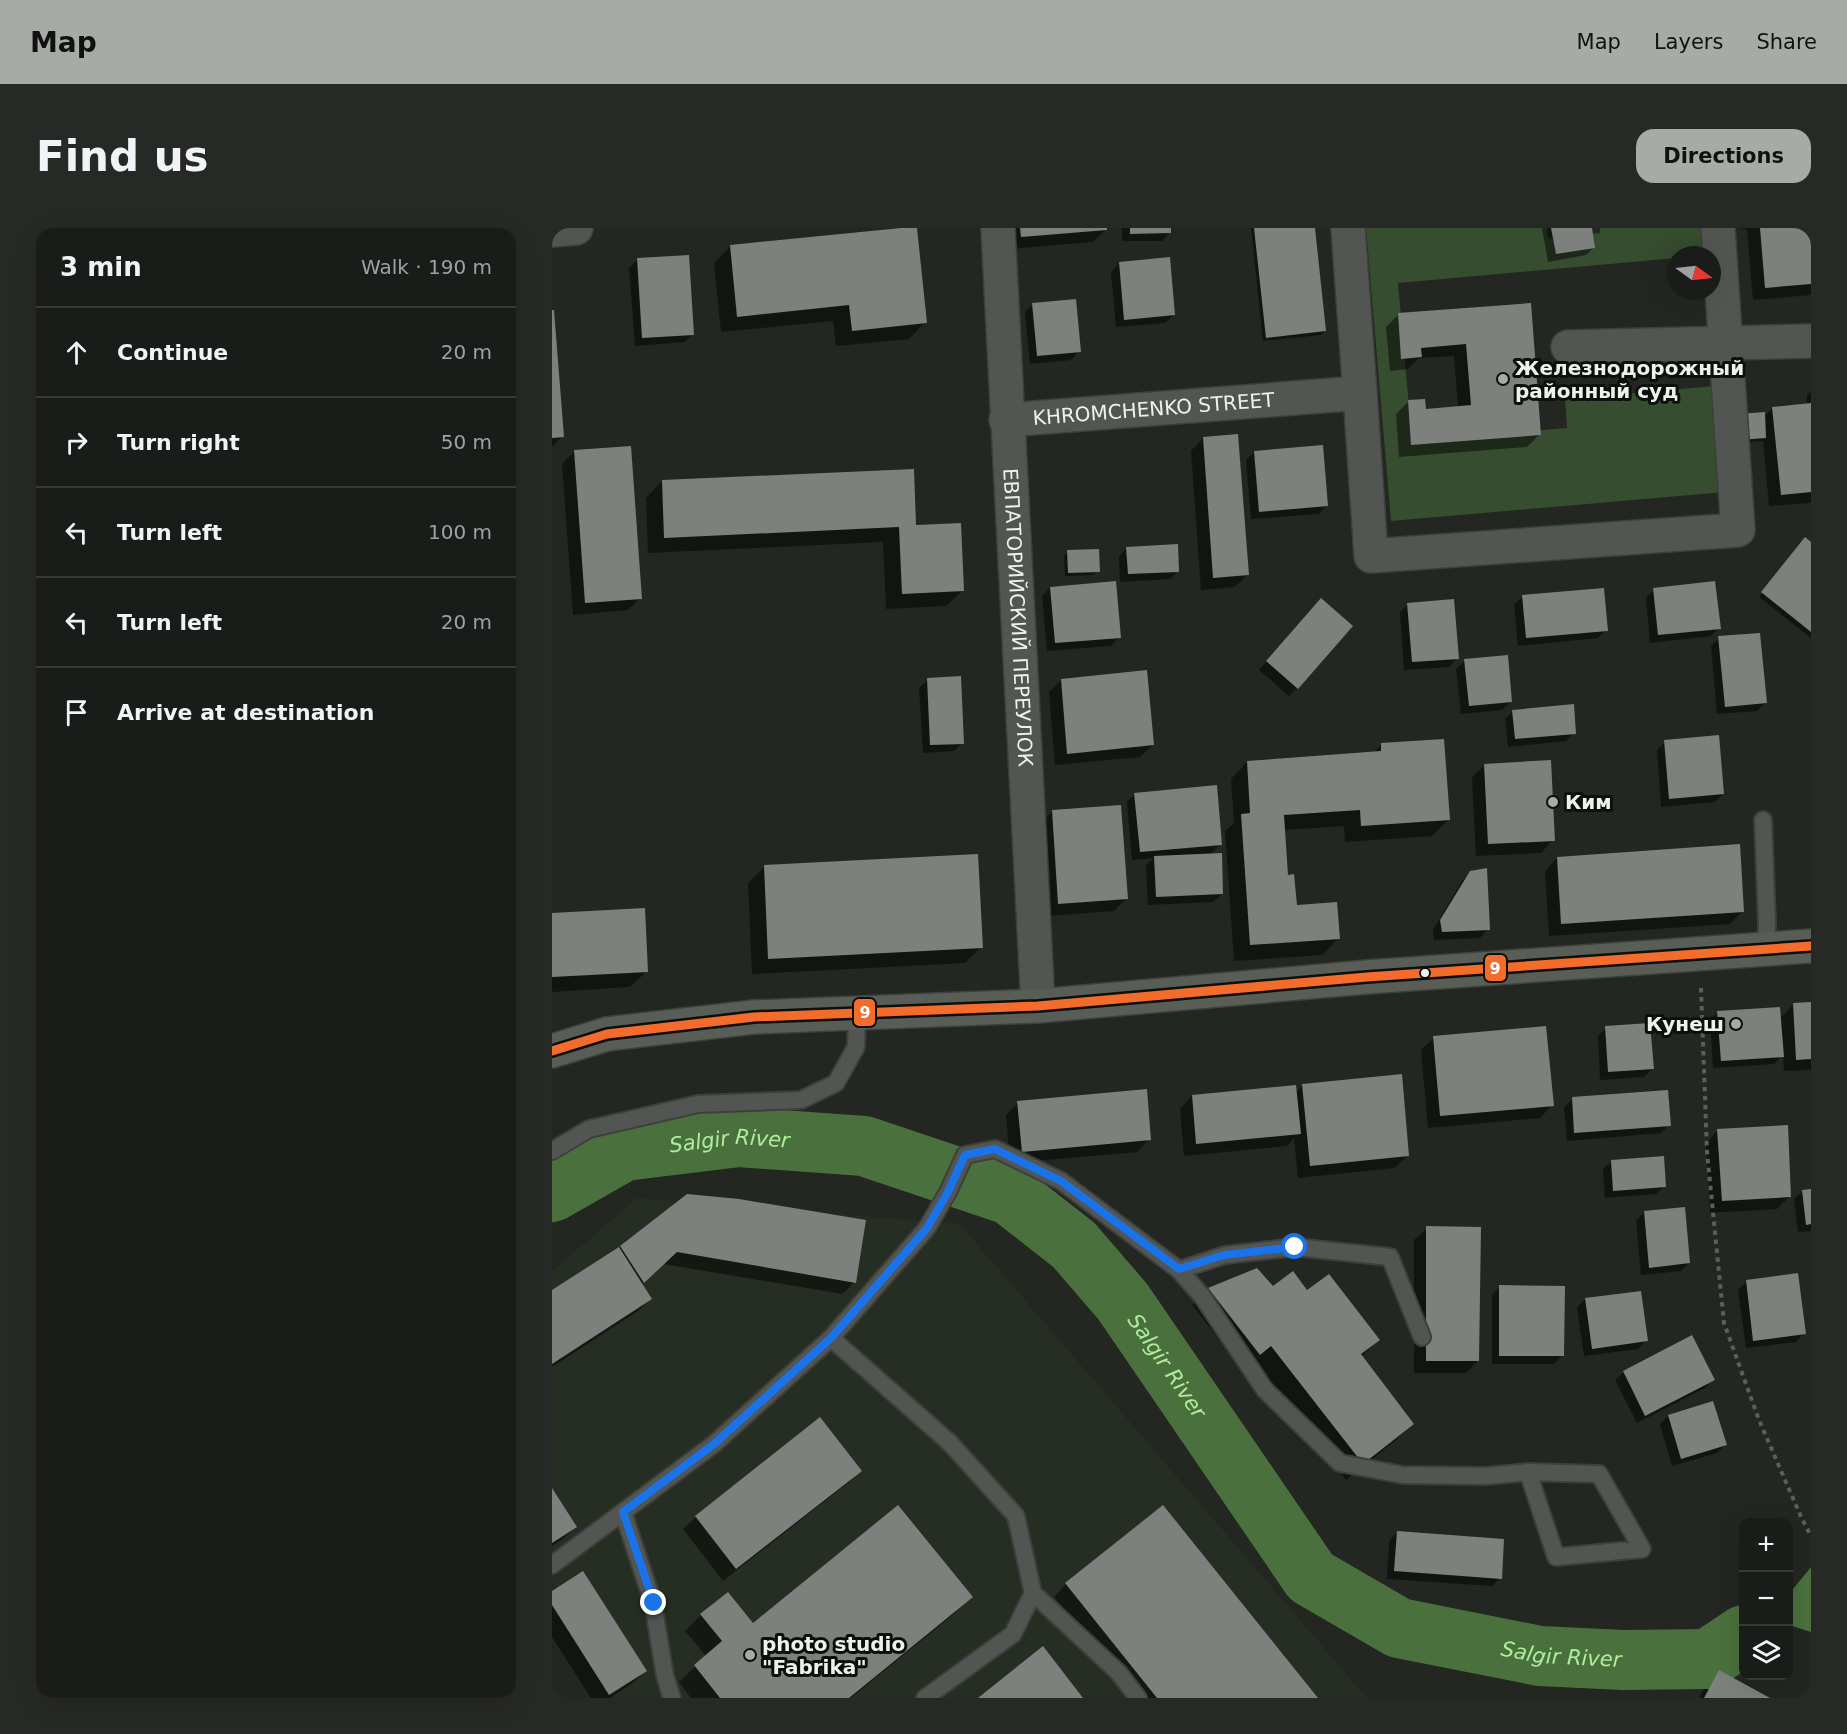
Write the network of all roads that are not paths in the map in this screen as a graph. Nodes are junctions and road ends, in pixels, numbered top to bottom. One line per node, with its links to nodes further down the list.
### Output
1 (576, 228): 5 (street)
2 (998, 228): 10 (street, ЕВПАТОРИЙСКИЙ ПЕРЕУЛОК)
3 (1348, 228): 9 (street)
4 (1718, 228): 7 (street)
5 (552, 230)
6 (1811, 340): 7 (street)
7 (1726, 343): 8 (street); 9 (street)
8 (1568, 347)
9 (1360, 393): 10 (street, KHROMCHENKO STREET)
10 (1006, 420): 14 (street, ЕВПАТОРИЙСКИЙ ПЕРЕУЛОК)
11 (1763, 820): 13 (lane)
12 (1811, 946): 13 (main road)
13 (1766, 950): 14 (main road)
14 (1038, 1006): 15 (main road)
15 (857, 1014): 16 (main road); 17 (lane)
16 (552, 1051)
17 (552, 1151)
18 (1179, 1269): 19 (lane); 20 (lane); 21 (lane)
19 (1422, 1337)
20 (831, 1338): 22 (lane); 24 (lane)
21 (1528, 1472): 21 (lane)
22 (623, 1512): 23 (lane); 25 (lane)
23 (552, 1564)
24 (1033, 1593): 26 (lane); 27 (lane)
25 (672, 1698)
26 (925, 1698)
27 (1138, 1698)

